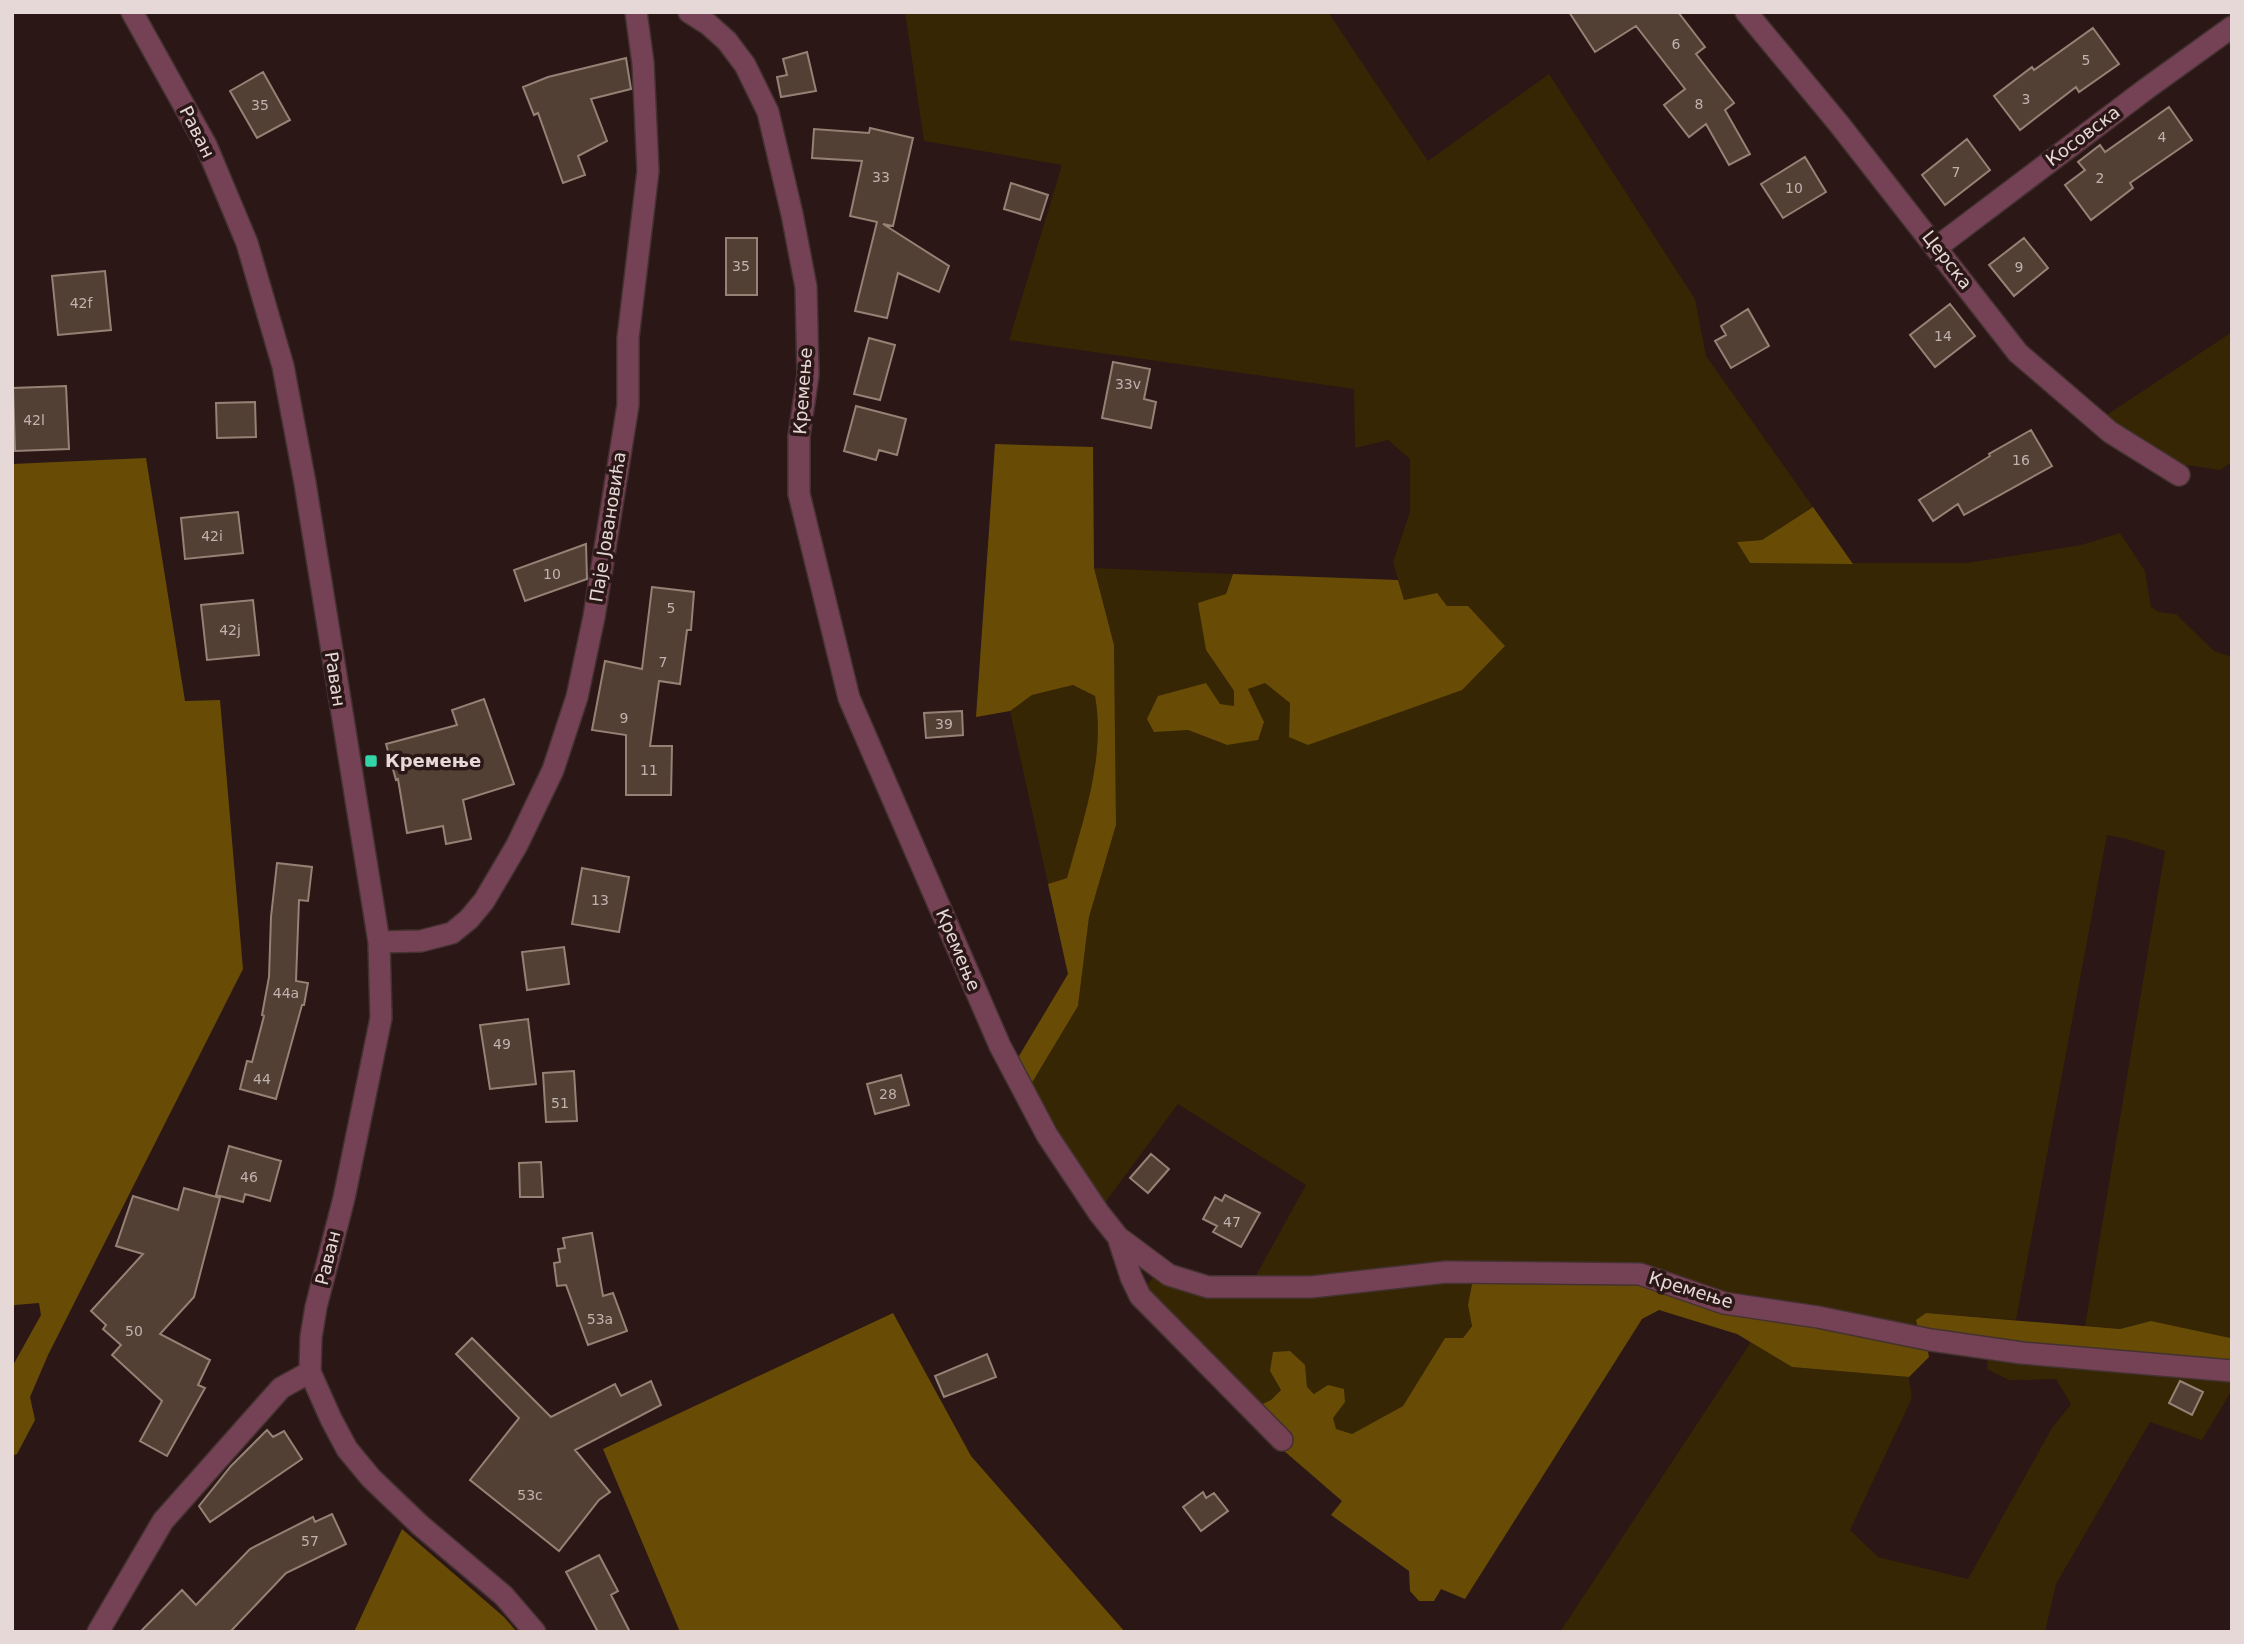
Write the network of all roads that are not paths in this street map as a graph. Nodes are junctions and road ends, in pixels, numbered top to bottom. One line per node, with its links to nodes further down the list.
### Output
1 (132, 12): 8 (street, Раван)
2 (636, 12): 8 (street, Паје Јовановића)
3 (689, 12): 9 (street, Кремење)
4 (1746, 12): 6 (street, Церска)
5 (2232, 27): 6 (street, Косовска)
6 (1937, 247): 7 (street, Церска)
7 (2179, 475)
8 (379, 942): 11 (street, Раван)
9 (1118, 1237): 10 (street, Кремење); 12 (street, Кремење)
10 (2232, 1371)
11 (310, 1372): 13 (street); 14 (street, Раван)
12 (1282, 1440)
13 (98, 1632)
14 (535, 1632)

